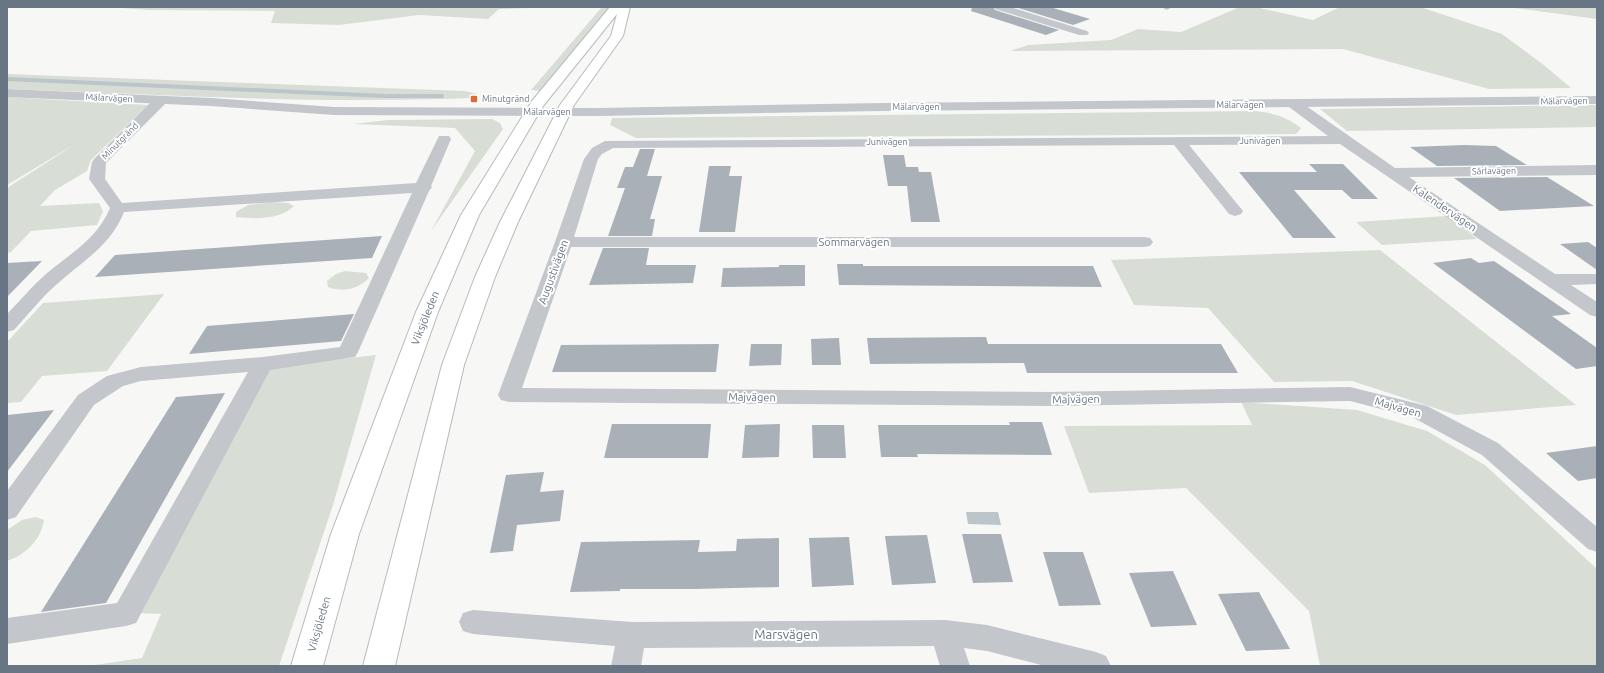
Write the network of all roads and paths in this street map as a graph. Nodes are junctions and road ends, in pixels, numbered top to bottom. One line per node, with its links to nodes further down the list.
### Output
1 (616, 7): 9 (main road, Viksjöleden)
2 (624, 7): 10 (main road)
3 (999, 7): 4 (street)
4 (1083, 33)
5 (7, 93): 6 (street, Mälarvägen)
6 (161, 100): 9 (street, Mälarvägen); 18 (street, Minutgränd)
7 (1597, 100): 8 (street, Mälarvägen)
8 (1294, 104): 10 (street, Mälarvägen); 12 (street, Kalendervägen)
9 (535, 108): 10 (street, Mälarvägen); 34 (main road, Viksjöleden)
10 (565, 108): 35 (main road)
11 (444, 140): 17 (street)
12 (1343, 140): 13 (street, Junivägen); 16 (street, Kalendervägen)
13 (1178, 141): 14 (street, Junivägen); 19 (street)
14 (598, 151): 20 (street, Augustivägen)
15 (1597, 170): 16 (street, Särlavägen)
16 (1392, 173): 23 (street, Kalendervägen)
17 (424, 187): 18 (street); 26 (street)
18 (118, 208): 25 (street)
19 (1235, 211)
20 (564, 242): 21 (street, Sommarvägen); 27 (street, Augustivägen)
21 (1144, 242)
22 (1597, 279): 23 (street)
23 (1551, 280): 24 (street, Kalendervägen)
24 (1597, 311)
25 (7, 326)
26 (263, 364): 28 (street); 31 (street)
27 (509, 395): 29 (street, Majvägen)
28 (7, 510)
29 (1597, 542)
30 (472, 622): 33 (street, Marsvägen)
31 (7, 631)
32 (945, 633): 33 (street, Marsvägen); 37 (street); 38 (street, Marsvägen)
33 (632, 635): 36 (street)
34 (306, 666)
35 (378, 666)
36 (626, 666)
37 (955, 666)
38 (1096, 666)

